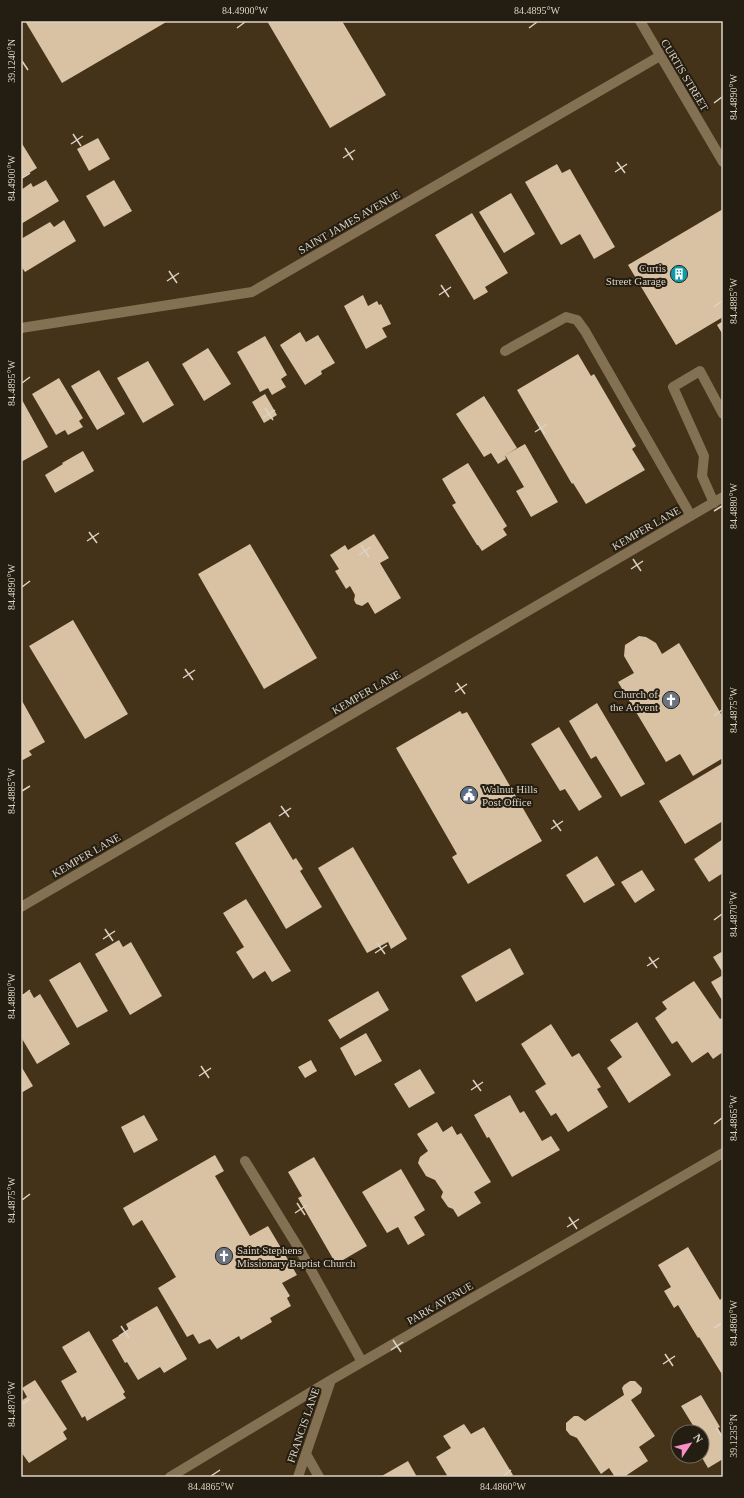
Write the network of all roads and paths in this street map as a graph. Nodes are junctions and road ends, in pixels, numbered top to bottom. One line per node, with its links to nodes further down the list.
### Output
1 (640, 21): 2 (street, CURTIS STREET)
2 (660, 56): 3 (street, CURTIS STREET); 4 (street, SAINT JAMES AVENUE)
3 (723, 162)
4 (21, 328)
5 (504, 350): 9 (street)
6 (723, 414): 8 (street)
7 (723, 497): 8 (street, KEMPER LANE)
8 (714, 503): 9 (street, KEMPER LANE)
9 (691, 516): 10 (street, KEMPER LANE)
10 (21, 907)
11 (723, 1152): 13 (street, PARK AVENUE)
12 (245, 1161): 13 (street)
13 (362, 1362): 14 (street, PARK AVENUE)
14 (331, 1380): 15 (street, FRANCIS LANE); 16 (street, PARK AVENUE)
15 (306, 1454): 17 (street, FRANCIS LANE); 18 (street)
16 (170, 1477)
17 (298, 1477)
18 (320, 1477)

